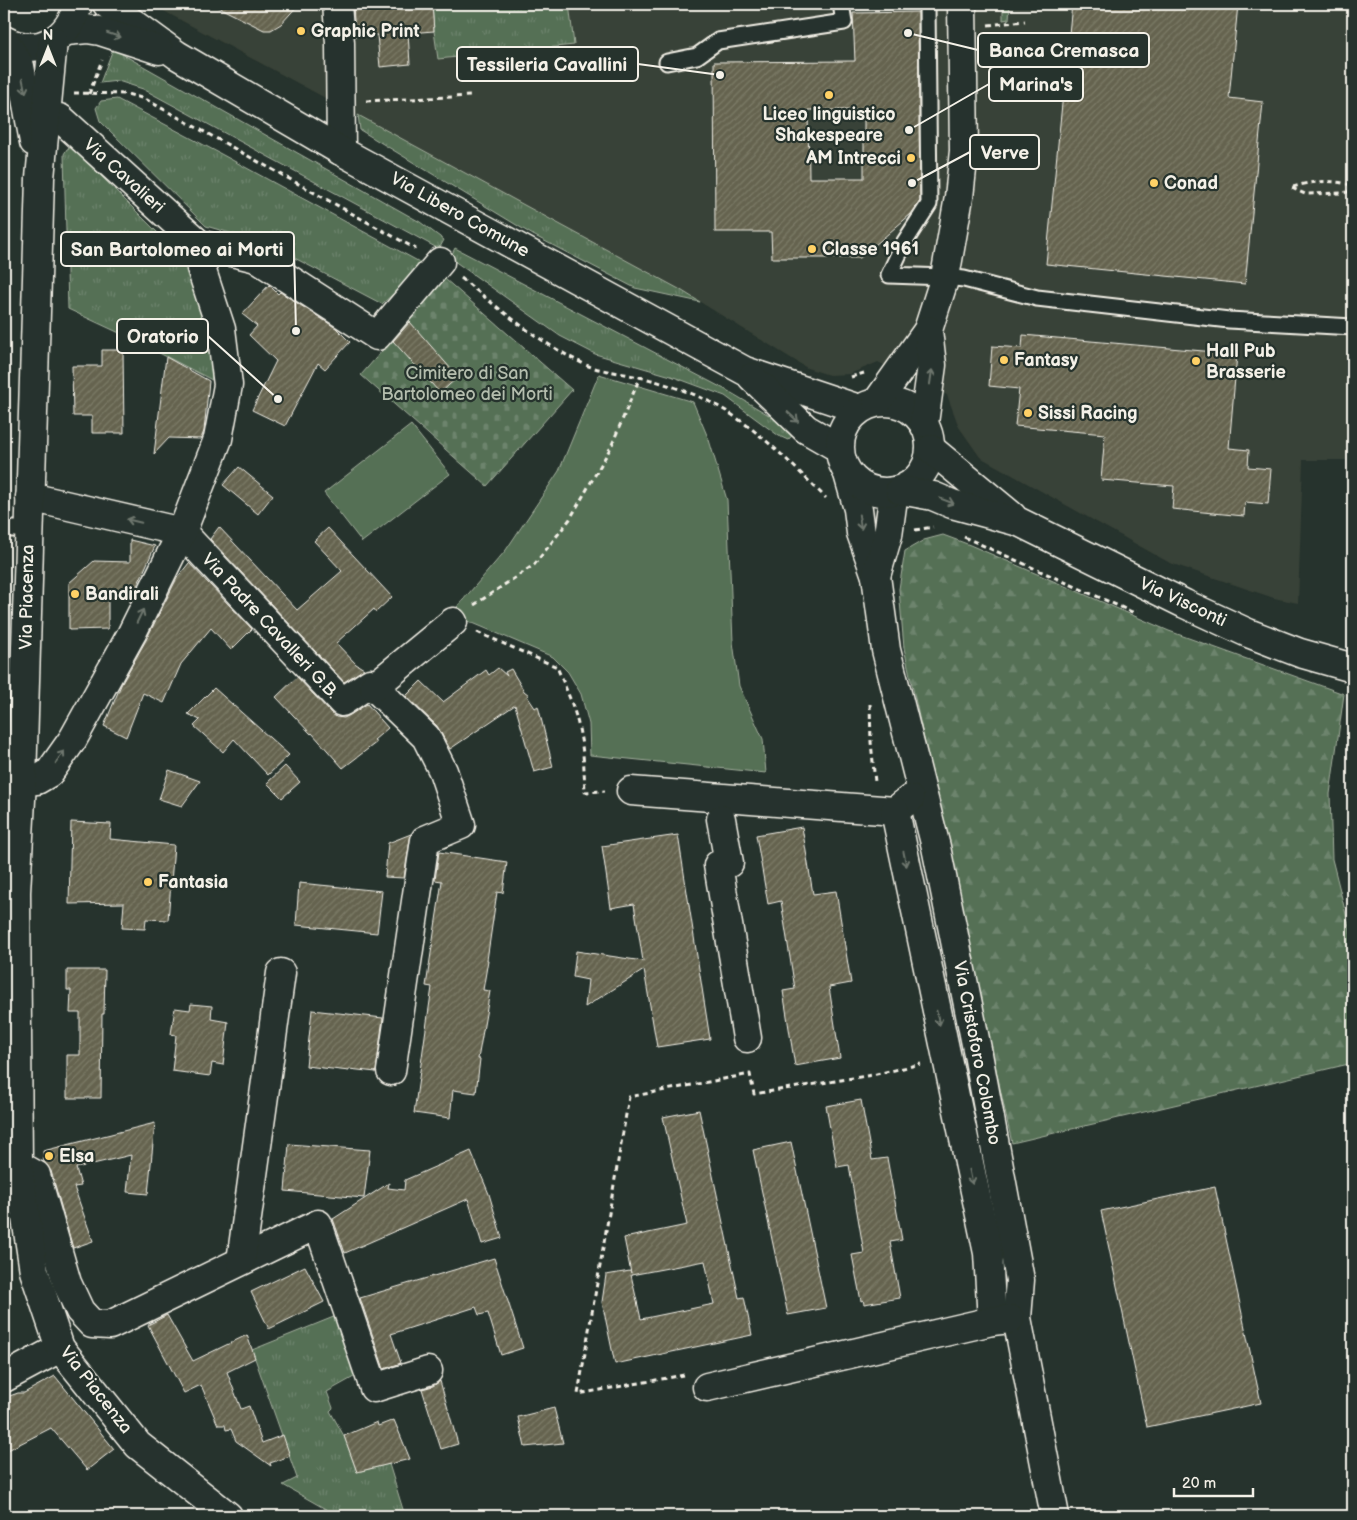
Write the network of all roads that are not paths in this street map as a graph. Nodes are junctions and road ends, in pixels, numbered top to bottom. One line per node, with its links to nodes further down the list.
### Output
1 (78, 4): 7 (street)
2 (107, 4): 9 (street, Via Libero Comune)
3 (337, 4): 12 (street)
4 (841, 4): 10 (lane)
5 (927, 4): 16 (lane)
6 (962, 4): 16 (street)
7 (59, 36): 8 (street, Via Libero Comune); 9 (street, Via Libero Comune, one-way to 9); 11 (street, Via Piacenza)
8 (5, 41): 13 (street, Via Piacenza, one-way to 13)
9 (177, 55): 12 (street, Via Libero Comune)
10 (667, 62)
11 (48, 104): 13 (street, Via Piacenza); 14 (street, Via Cavalieri)
12 (341, 150): 19 (street, Via Libero Comune)
13 (40, 178): 25 (street, Via Piacenza)
14 (199, 244): 15 (street, Via Cavalieri); 28 (street)
15 (440, 262)
16 (945, 277): 17 (lane); 18 (street)
17 (1353, 327)
18 (928, 330): 20 (street); 21 (street, one-way to 18)
19 (745, 371): 20 (street, Via Libero Comune); 22 (street, Via Libero Comune, one-way to 22)
20 (868, 406): 21 (street, Via Libero Comune); 22 (street)
21 (927, 436): 24 (street); 26 (street, Via Visconti)
22 (839, 448): 23 (street)
23 (848, 474): 24 (street); 29 (street, Via Cristoforo Colombo, one-way to 29)
24 (897, 491): 26 (street, Via Visconti, one-way to 26); 29 (street, Via Cristoforo Colombo)
25 (30, 497): 27 (street, Via Piacenza); 28 (street, one-way to 25)
26 (1019, 522): 31 (street, Via Visconti)
27 (16, 529): 33 (street, Via Piacenza)
28 (182, 532): 32 (street, Via Padre Cavalleri G.B.); 33 (street, one-way to 28)
29 (876, 576): 34 (street, Via Cristoforo Colombo)
30 (453, 622): 32 (street)
31 (1347, 666)
32 (374, 687): 40 (street)
33 (22, 781): 41 (street, Via Piacenza)
34 (923, 789): 36 (street); 43 (street, Via Cristoforo Colombo)
35 (630, 791): 36 (street)
36 (895, 811): 43 (street, Via Cristoforo Colombo, one-way to 43)
37 (721, 819): 39 (street)
38 (281, 973): 42 (street)
39 (748, 1038)
40 (391, 1071)
41 (18, 1165): 42 (street); 44 (street, Via Piacenza)
42 (241, 1261): 45 (street)
43 (1004, 1319): 47 (street); 49 (street, Via Cristoforo Colombo)
44 (60, 1348): 46 (street); 48 (street, Via Piacenza)
45 (428, 1371)
46 (4, 1378)
47 (707, 1387)
48 (228, 1516)
49 (1055, 1516)

